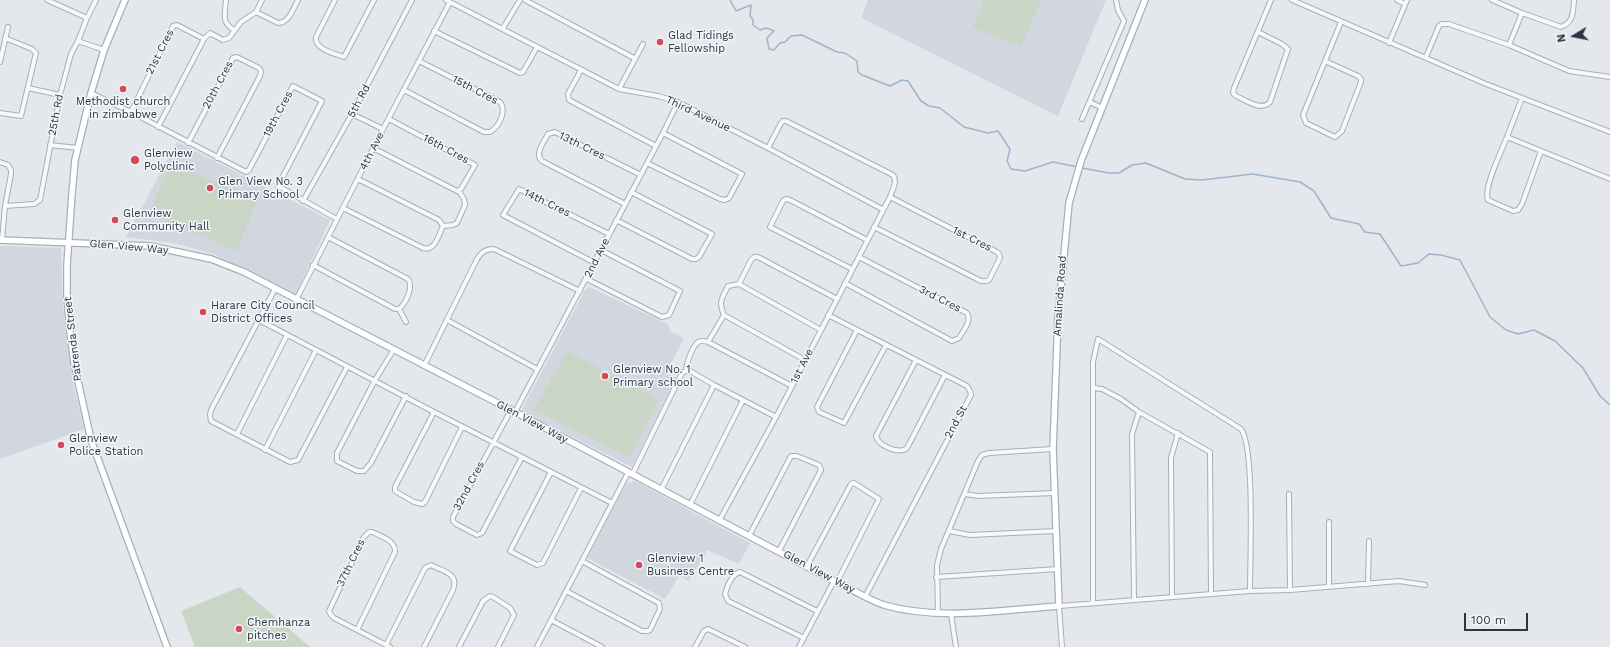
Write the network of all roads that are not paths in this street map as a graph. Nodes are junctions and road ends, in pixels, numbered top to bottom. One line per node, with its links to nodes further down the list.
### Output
1 (47, 0): 20 (street)
2 (96, 0): 24 (street, 25th Rd)
3 (125, 0): 38 (street, Patrenda Street)
4 (226, 0): 28 (street)
5 (262, 0): 22 (street)
6 (298, 0): 22 (street)
7 (335, 0): 8 (street)
8 (374, 0)
9 (412, 0): 57 (street, 5th Rd)
10 (520, 0): 27 (street)
11 (525, 0): 40 (street)
12 (1116, 0): 53 (street)
13 (1145, 0): 54 (street, Amalinda Road)
14 (1271, 0): 30 (street)
15 (1292, 0): 25 (street)
16 (1397, 0): 21 (street)
17 (1492, 0): 23 (street)
18 (1574, 0): 23 (street)
19 (448, 1): 27 (street, Third Avenue); 29 (street, 4th Ave)
20 (58, 2): 24 (street)
21 (1406, 2): 34 (street)
22 (256, 12): 28 (street)
23 (1522, 13): 36 (street)
24 (87, 18): 33 (street, 25th Rd)
25 (1341, 22): 34 (street); 43 (street)
26 (8, 27): 31 (street)
27 (503, 28): 37 (street, Third Avenue)
28 (234, 30): 32 (street)
29 (434, 31): 37 (street); 41 (street, 4th Ave)
30 (1258, 32): 30 (street)
31 (5, 38): 42 (street); 46 (street)
32 (204, 39): 55 (street, 21st Cres); 60 (street)
33 (78, 41): 38 (street); 50 (street, 25th Rd)
34 (1390, 43): 39 (street)
35 (643, 44): 40 (street)
36 (1509, 45): 39 (street); 45 (street)
37 (537, 47): 44 (street, Third Avenue)
38 (104, 50): 49 (street, Patrenda Street)
39 (1426, 57): 51 (street)
40 (634, 58): 48 (street)
41 (419, 60): 47 (street, 4th Ave); 47 (street, 15th Cres)
42 (0, 62)
43 (1325, 62): 43 (street)
44 (581, 70): 48 (street, Third Avenue); 67 (street)
45 (1610, 76)
46 (28, 88): 50 (street); 56 (street)
47 (404, 90): 58 (street, 4th Ave)
48 (619, 90): 52 (street, Third Avenue)
49 (91, 93): 55 (street); 68 (street, Patrenda Street)
50 (60, 95): 66 (street, 25th Rd)
51 (1522, 98): 62 (street); 64 (street)
52 (678, 102): 63 (street, 2nd Ave); 70 (street, Third Avenue)
53 (1090, 102): 54 (street); 59 (street)
54 (1102, 108): 141 (street, Amalinda Road)
55 (131, 112): 60 (street)
56 (0, 113)
57 (352, 114): 61 (street); 81 (street, 5th Rd)
58 (389, 119): 61 (street, 4th Ave); 78 (street, 16th Cres)
59 (1082, 120)
60 (158, 127): 65 (street)
61 (383, 129): 69 (street, 4th Ave)
62 (1610, 132)
63 (663, 133): 67 (street, 2nd Ave); 74 (street)
64 (1507, 136): 71 (street); 71 (street)
65 (188, 143): 72 (street); 72 (street, 20th Cres)
66 (50, 145): 68 (street); 83 (street, 25th Rd)
67 (656, 146): 74 (street, 2nd Ave)
68 (78, 148): 94 (street, Patrenda Street)
69 (373, 148): 76 (street, 4th Ave); 78 (street)
70 (768, 148): 80 (street, 1st Ave); 85 (street, Third Avenue)
71 (1541, 151): 77 (street)
72 (218, 158): 81 (street, 19th Cres)
73 (0, 162): 83 (street)
74 (648, 163): 75 (street, 2nd Ave)
75 (641, 175): 79 (street, 2nd Ave); 82 (street, 13th Cres)
76 (358, 179): 84 (street, 4th Ave); 88 (street)
77 (1610, 179)
78 (459, 191): 88 (street)
79 (632, 192): 82 (street, 2nd Ave); 87 (street)
80 (890, 197): 85 (street, 1st Ave); 89 (street, 1st Cres)
81 (303, 201): 86 (street)
82 (625, 204): 87 (street, 2nd Ave)
83 (5, 206): 92 (street)
84 (343, 208): 86 (street, 4th Ave); 88 (street)
85 (882, 209): 89 (street, 1st Ave)
86 (337, 219): 91 (street, 4th Ave)
87 (616, 220): 90 (street, 2nd Ave)
88 (443, 226)
89 (874, 227): 93 (street, 1st Ave)
90 (609, 234): 95 (street, 2nd Ave); 97 (street, 14th Cres)
91 (328, 237): 98 (street, 4th Ave); 107 (street)
92 (1, 240): 94 (street, Glen View Way)
93 (867, 240): 96 (street, 1st Ave); 99 (street)
94 (69, 243): 103 (street, Glen View Way); 184 (street, Patrenda Street)
95 (601, 250): 97 (street, 2nd Ave); 100 (street)
96 (859, 256): 99 (street, 1st Ave); 101 (street, 3rd Cres)
97 (595, 263): 100 (street, 2nd Ave)
98 (313, 265): 106 (street, 4th Ave); 107 (street)
99 (852, 270): 101 (street, 1st Ave)
100 (586, 279): 104 (street, 2nd Ave)
101 (845, 283): 105 (street, 1st Ave)
102 (739, 284): 105 (street); 108 (street); 113 (street)
103 (275, 289): 106 (street, Glen View Way); 110 (street)
104 (580, 292): 111 (street); 124 (street, 2nd Ave)
105 (837, 299): 109 (street, 1st Ave)
106 (296, 300): 119 (street, Glen View Way)
107 (399, 309): 112 (street)
108 (724, 315): 116 (street); 120 (street)
109 (828, 315): 113 (street, 1st Ave); 114 (street, 2nd St)
110 (259, 320): 115 (street); 139 (street)
111 (447, 320): 122 (street); 124 (street)
112 (406, 322)
113 (821, 330): 120 (street, 1st Ave)
114 (857, 330): 117 (street, 2nd St); 117 (street)
115 (287, 335): 118 (street); 139 (street)
116 (708, 342): 125 (street); 129 (street)
117 (886, 345): 121 (street, 2nd St)
118 (316, 350): 123 (street); 142 (street)
119 (393, 350): 122 (street, Glen View Way); 127 (street)
120 (806, 360): 129 (street, 1st Ave)
121 (916, 360): 126 (street, 2nd St); 126 (street)
122 (424, 366): 133 (street, Glen View Way)
123 (347, 367): 127 (street); 142 (street)
124 (538, 369): 133 (street, 2nd Ave)
125 (684, 372): 128 (street); 145 (street)
126 (945, 375): 172 (street, 2nd St)
127 (375, 380): 131 (street); 131 (street)
128 (714, 385): 132 (street); 147 (street)
129 (792, 386): 136 (street, 1st Ave)
130 (1093, 388): 135 (street); 170 (street); 175 (street)
131 (406, 396): 134 (street)
132 (743, 400): 136 (street); 152 (street)
133 (513, 411): 140 (street, 32nd Cres); 145 (street, Glen View Way)
134 (434, 412): 137 (street); 137 (street)
135 (1139, 412): 138 (street); 174 (street)
136 (776, 417): 153 (street, 1st Ave)
137 (462, 427): 140 (street)
138 (1178, 433): 171 (street); 173 (street)
139 (237, 434): 142 (street)
140 (492, 442): 143 (street); 143 (street, 32nd Cres)
141 (1053, 449): 148 (street, Amalinda Road); 149 (street)
142 (265, 450)
143 (522, 457): 144 (street)
144 (551, 472): 146 (street); 146 (street)
145 (630, 474): 147 (street, Glen View Way); 151 (street)
146 (581, 488): 151 (street)
147 (661, 490): 152 (street, Glen View Way)
148 (1054, 493): 149 (street); 155 (street, Amalinda Road)
149 (965, 494): 156 (street)
150 (1289, 494): 168 (street)
151 (612, 503): 160 (street)
152 (690, 505): 153 (street, Glen View Way)
153 (719, 521): 157 (street, Glen View Way)
154 (1329, 522): 167 (street)
155 (1056, 530): 156 (street); 162 (street, Amalinda Road)
156 (950, 531): 163 (street)
157 (749, 536): 159 (street, Glen View Way); 159 (street)
158 (1369, 541): 165 (street)
159 (779, 551): 161 (street, Glen View Way)
160 (582, 561): 169 (street); 169 (street)
161 (807, 566): 164 (street, Glen View Way); 164 (street)
162 (1058, 569): 163 (street); 176 (street, Amalinda Road)
163 (936, 577): 178 (street)
164 (835, 582): 172 (street, Glen View Way); 177 (street)
165 (1368, 584): 166 (street); 167 (street)
166 (1425, 585)
167 (1329, 587): 168 (street)
168 (1290, 590): 170 (street)
169 (566, 591): 180 (street)
170 (1250, 591): 171 (street)
171 (1211, 594): 173 (street)
172 (865, 597): 178 (street, Glen View Way)
173 (1172, 597): 174 (street)
174 (1134, 600): 175 (street)
175 (1092, 603): 176 (street)
176 (1059, 606): 179 (street, Glen View Way); 194 (street)
177 (817, 611): 182 (street); 182 (street)
178 (938, 614): 179 (street, Glen View Way)
179 (951, 614): 193 (street)
180 (551, 620): 188 (street); 189 (street)
181 (357, 630): 181 (street, 37th Cres); 183 (street)
182 (804, 638): 192 (street)
183 (388, 646): 185 (street)
184 (167, 647)
185 (424, 647)
186 (459, 647): 187 (street)
187 (498, 647)
188 (537, 647)
189 (602, 647)
190 (696, 647): 191 (street)
191 (745, 647)
192 (799, 647)
193 (956, 647)
194 (1062, 647)

